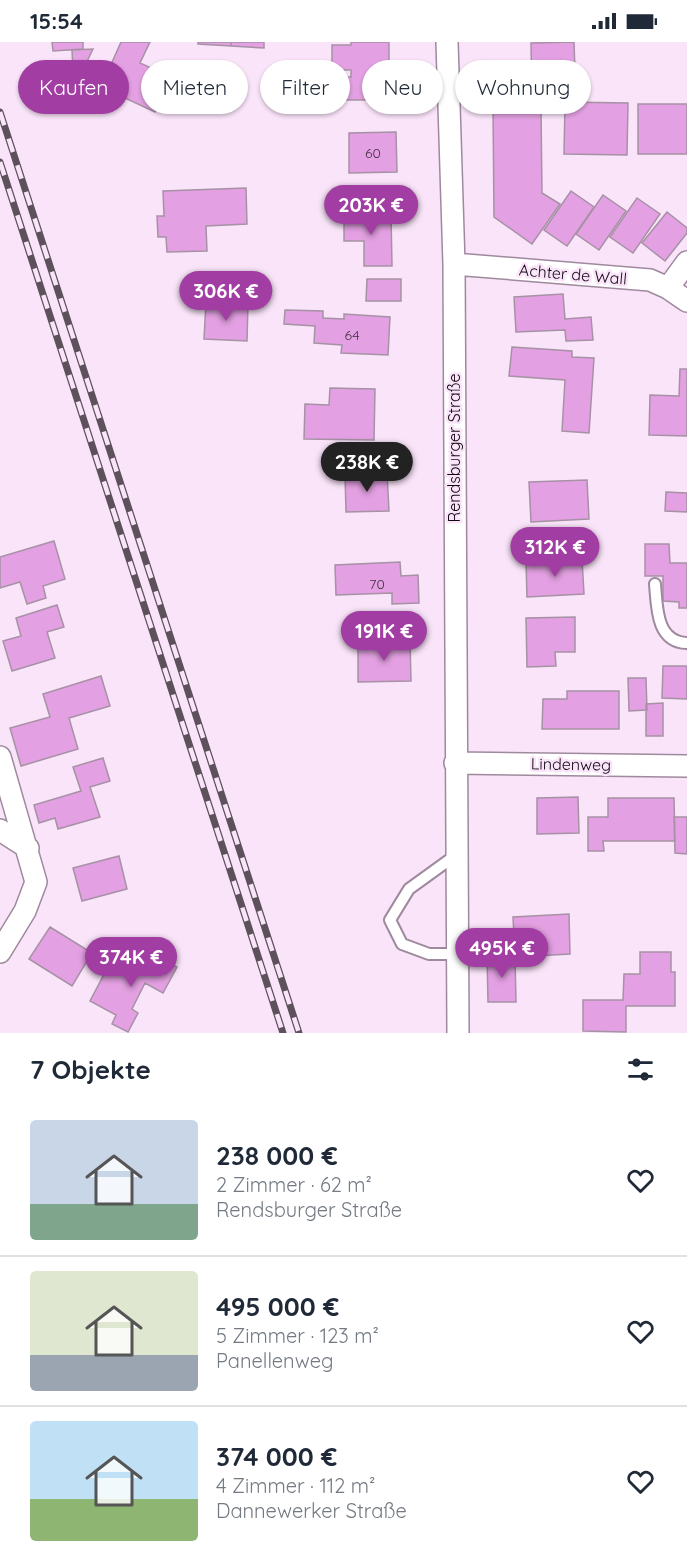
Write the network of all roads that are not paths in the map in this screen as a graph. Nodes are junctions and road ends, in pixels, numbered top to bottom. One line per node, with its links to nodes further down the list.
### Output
1 (447, 42): 3 (street, Rendsburger Straße)
2 (687, 262): 4 (street)
3 (454, 264): 4 (street, Achter de Wall); 9 (street, Rendsburger Straße)
4 (668, 288): 5 (street, Achter de Wall)
5 (687, 301)
6 (655, 584): 7 (lane)
7 (687, 643)
8 (0, 757): 12 (street)
9 (455, 762): 10 (street, Lindenweg); 13 (street, Rendsburger Straße)
10 (687, 766)
11 (0, 830): 12 (street)
12 (28, 848): 14 (street)
13 (457, 855): 15 (street, Rendsburger Straße); 15 (lane)
14 (0, 952)
15 (458, 954): 16 (street, Rendsburger Straße)
16 (458, 1033)

